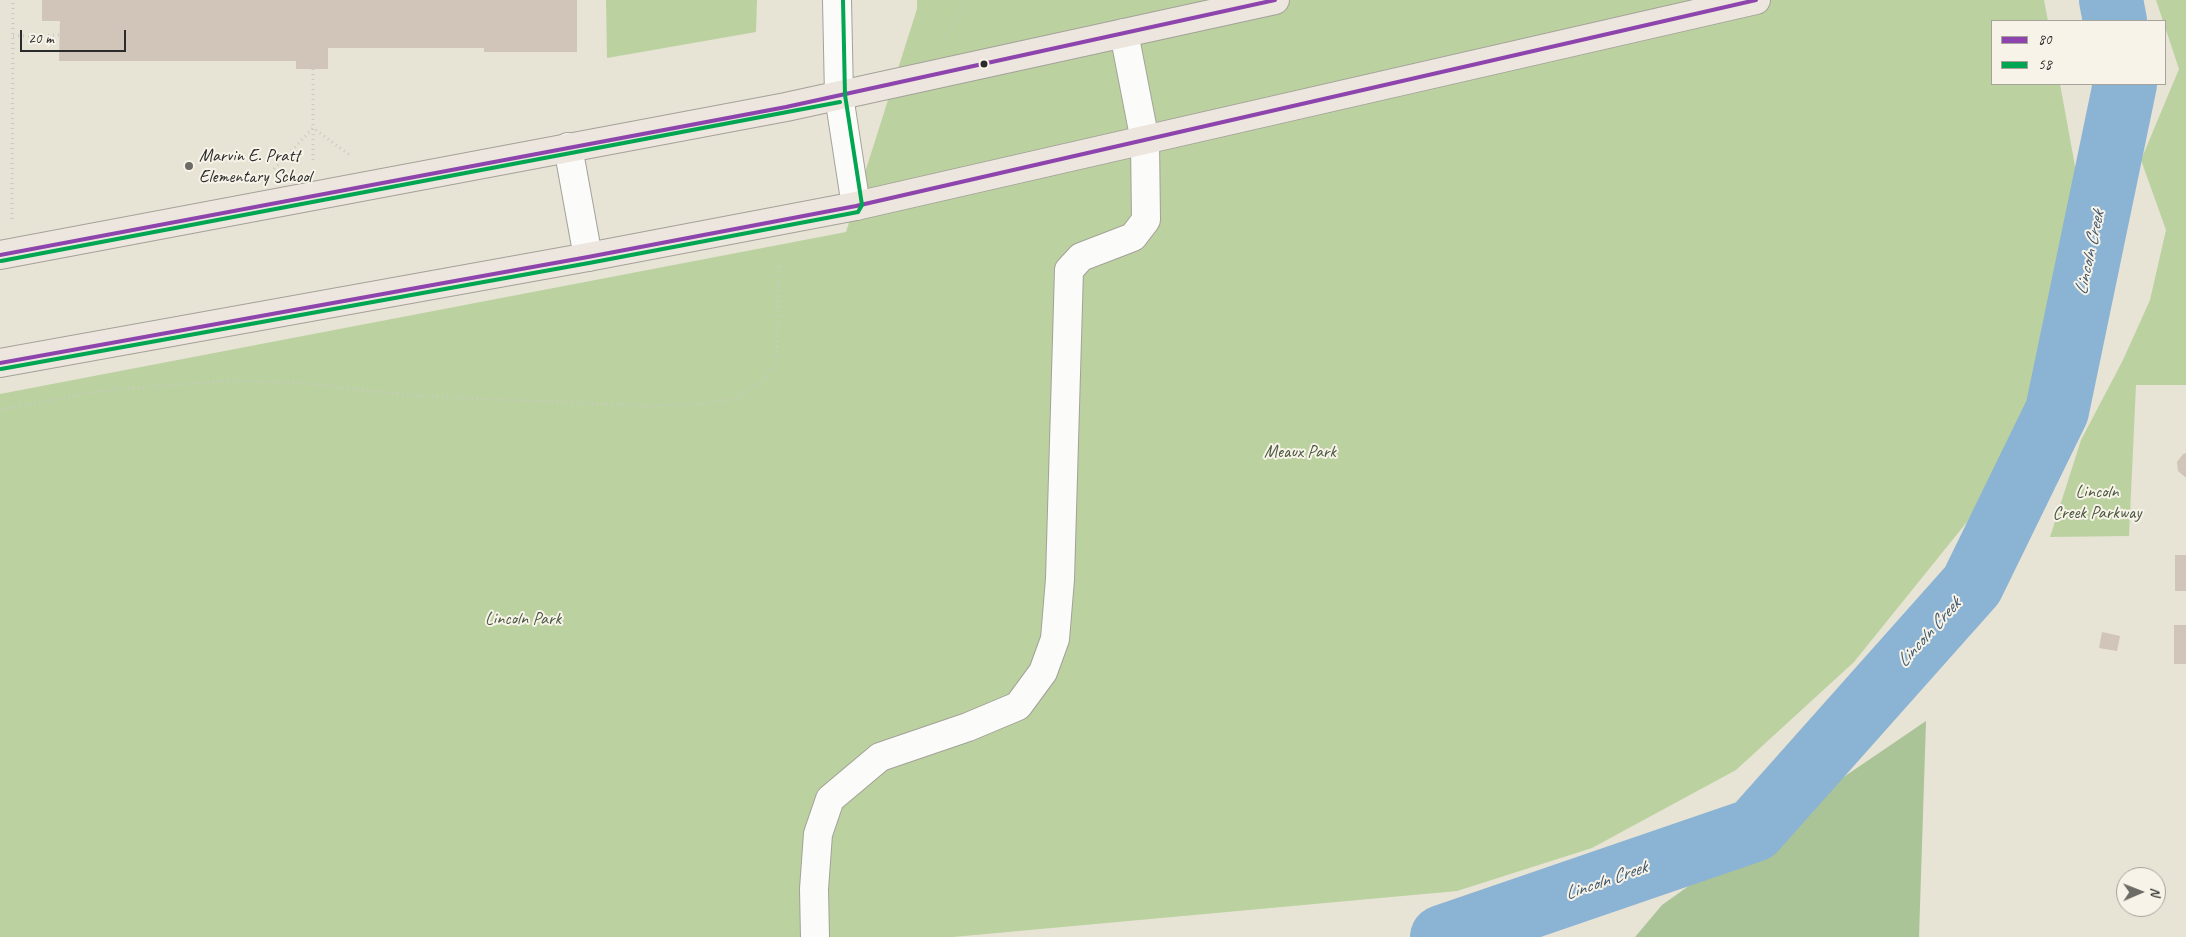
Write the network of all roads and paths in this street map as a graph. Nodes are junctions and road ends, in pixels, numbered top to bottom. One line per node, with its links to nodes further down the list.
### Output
1 (13, 0): 9 (path)
2 (837, 0): 12 (street)
3 (968, 0): 10 (path)
4 (1275, 0): 7 (main road)
5 (1756, 0): 6 (main road)
6 (1693, 7): 14 (main road)
7 (1124, 33): 12 (main road); 14 (street)
8 (59, 35): 9 (path)
9 (13, 36): 20 (path)
10 (944, 39)
11 (313, 69): 13 (path)
12 (839, 96): 15 (main road); 19 (street)
13 (313, 128): 16 (path); 17 (path); 18 (path)
14 (1144, 141): 19 (main road); 26 (street)
15 (568, 147): 21 (main road); 22 (street)
16 (351, 156)
17 (314, 163)
18 (272, 171)
19 (856, 206): 22 (main road)
20 (12, 220)
21 (0, 255)
22 (588, 257): 24 (main road)
23 (779, 262): 25 (path)
24 (0, 363)
25 (0, 410)
26 (815, 937)

